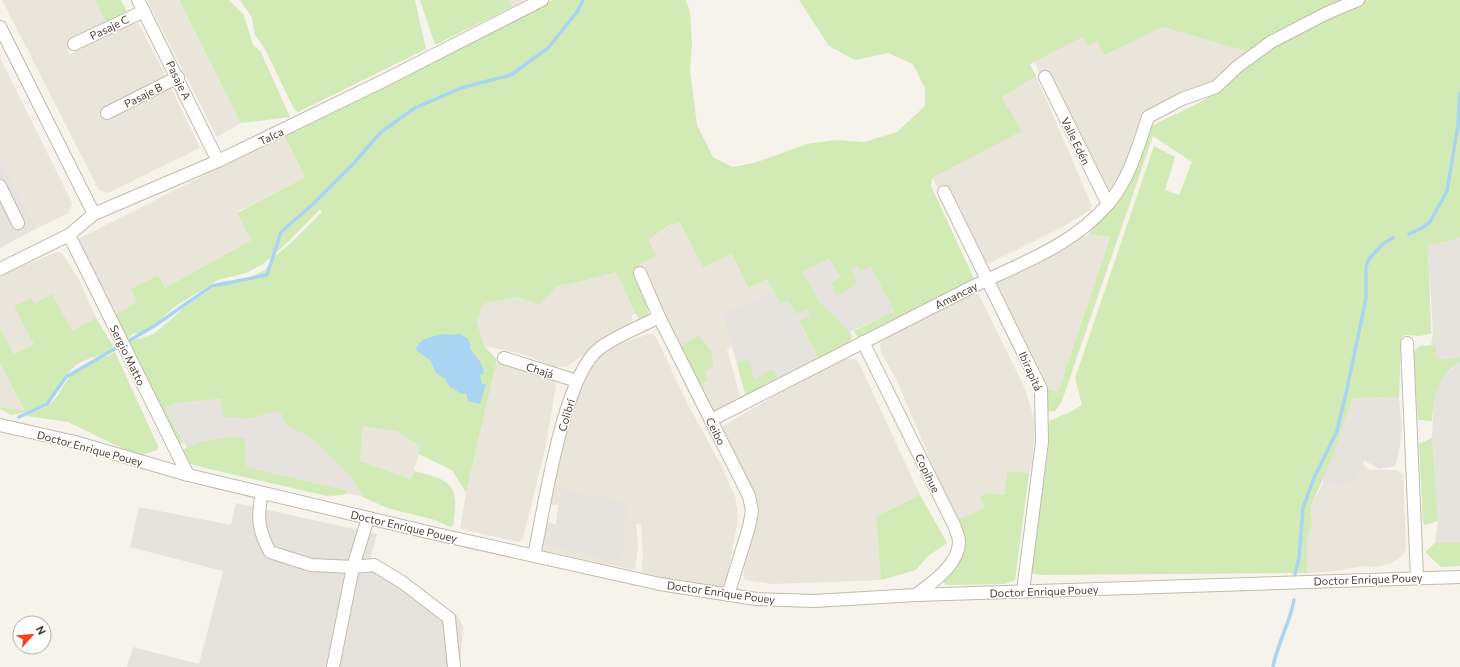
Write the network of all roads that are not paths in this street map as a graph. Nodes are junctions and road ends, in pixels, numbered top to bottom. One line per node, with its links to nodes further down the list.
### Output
1 (542, 0): 9 (street, Talca)
2 (1358, 0): 12 (street, Amancay)
3 (141, 5): 5 (street, Pasaje C); 6 (street, Pasaje A)
4 (0, 27): 13 (street)
5 (74, 44)
6 (178, 77): 8 (street, Pasaje B); 9 (street, Pasaje A)
7 (1045, 77): 12 (street, Valle Edén)
8 (107, 113)
9 (218, 161): 13 (street, Talca)
10 (0, 186): 14 (street)
11 (944, 192): 18 (street, Ibirapitá)
12 (1108, 204): 18 (street, Amancay)
13 (94, 214): 15 (street, Talca)
14 (18, 223)
15 (69, 235): 16 (street, Talca); 26 (street, Sergio Matto)
16 (0, 269)
17 (640, 273): 19 (street, Ceibo)
18 (986, 280): 20 (street, Amancay); 33 (street, Ibirapitá)
19 (659, 317): 23 (street, Colibrí); 24 (street, Ceibo)
20 (863, 342): 24 (street, Amancay); 35 (street, Copihue)
21 (1407, 343): 31 (street)
22 (504, 358): 23 (street, Chajá)
23 (577, 381): 29 (street, Colibrí)
24 (710, 420): 34 (street, Ceibo)
25 (0, 425): 26 (street, Doctor Enrique Pouey)
26 (188, 475): 27 (street, Doctor Enrique Pouey)
27 (262, 493): 28 (street, Doctor Enrique Pouey); 30 (street)
28 (368, 518): 29 (street, Doctor Enrique Pouey); 30 (street)
29 (534, 556): 34 (street, Doctor Enrique Pouey)
30 (353, 567): 36 (street); 37 (street)
31 (1417, 577): 32 (street, Doctor Enrique Pouey); 33 (street, Doctor Enrique Pouey)
32 (1460, 577)
33 (1023, 591): 35 (street, Doctor Enrique Pouey)
34 (728, 595): 35 (street, Doctor Enrique Pouey)
35 (916, 595)
36 (333, 667)
37 (454, 667)

